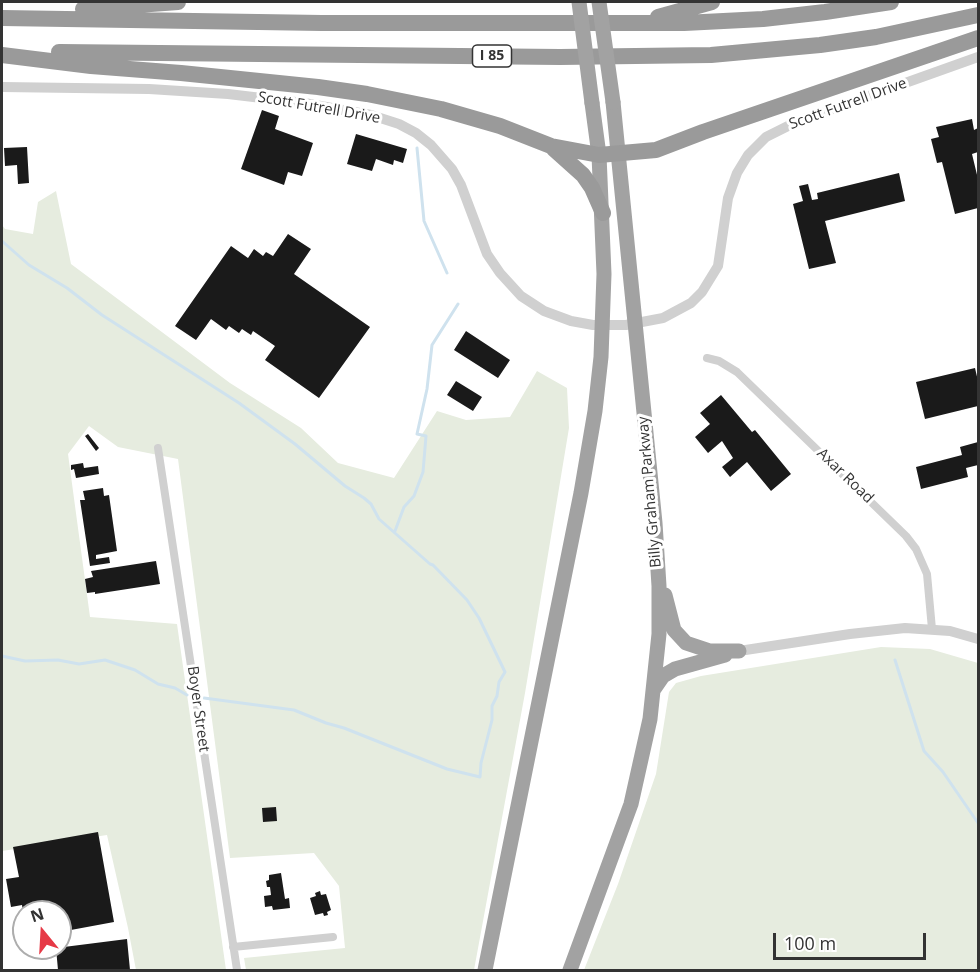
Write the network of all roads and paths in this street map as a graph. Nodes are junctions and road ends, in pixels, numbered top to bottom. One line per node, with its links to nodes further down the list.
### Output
1 (178, 2): 6 (highway)
2 (579, 2): 14 (highway, bridge)
3 (599, 2): 15 (highway, Billy Graham Parkway, bridge)
4 (712, 2): 8 (highway)
5 (891, 2): 8 (highway, I 85)
6 (2, 15): 8 (highway, I 85)
7 (978, 15): 10 (highway, I 85)
8 (632, 23)
9 (978, 38): 15 (highway)
10 (2, 53): 13 (highway)
11 (978, 57): 17 (street, Scott Futrell Drive)
12 (2, 87): 18 (street, Scott Futrell Drive)
13 (551, 146): 14 (highway); 16 (highway)
14 (599, 155): 15 (highway); 16 (highway)
15 (618, 155): 17 (highway, Billy Graham Parkway)
16 (603, 213): 18 (highway)
17 (636, 324): 18 (street, Scott Futrell Drive); 21 (highway, Billy Graham Parkway)
18 (603, 326): 29 (highway)
19 (706, 358): 22 (street, Axar Road)
20 (158, 448): 27 (street, Boyer Street)
21 (657, 556): 24 (highway); 25 (highway, Billy Graham Parkway)
22 (932, 629): 23 (street); 24 (street)
23 (978, 639)
24 (739, 651): 25 (highway)
25 (654, 688): 30 (highway, Billy Graham Parkway)
26 (333, 937): 27 (street)
27 (234, 947): 28 (street, Boyer Street)
28 (237, 970)
29 (485, 970)
30 (570, 970)

